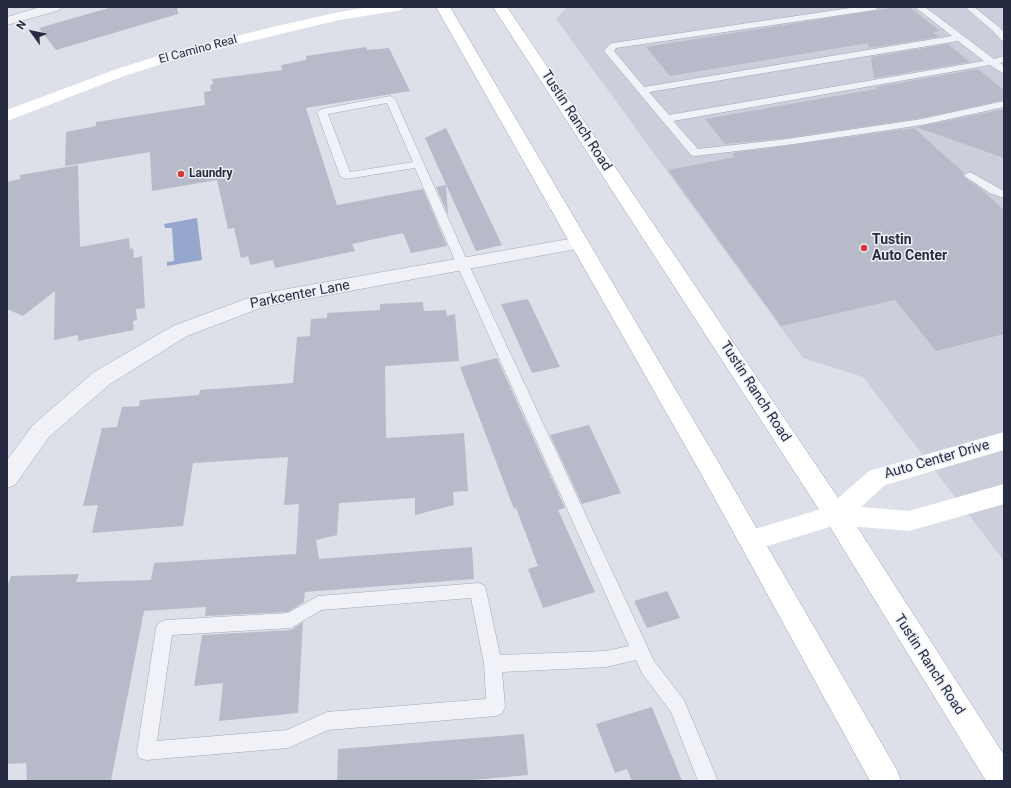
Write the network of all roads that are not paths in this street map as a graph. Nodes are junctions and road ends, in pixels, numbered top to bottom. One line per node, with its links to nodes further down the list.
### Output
1 (55, 7): 8 (street)
2 (396, 7): 16 (main road, El Camino Real)
3 (443, 7): 21 (main road)
4 (500, 7): 26 (main road, Tustin Ranch Road)
5 (875, 7): 14 (lane)
6 (919, 7): 10 (lane)
7 (969, 7): 9 (lane)
8 (8, 19)
9 (1003, 35)
10 (960, 38): 12 (lane); 14 (lane)
11 (1004, 59): 12 (lane)
12 (992, 62): 13 (lane); 17 (lane)
13 (1004, 71)
14 (642, 90): 17 (lane)
15 (1004, 104): 17 (lane)
16 (7, 116)
17 (666, 119)
18 (419, 164): 18 (lane); 22 (lane)
19 (970, 175): 20 (lane)
20 (1004, 195)
21 (580, 243): 22 (street, Parkcenter Lane); 27 (main road)
22 (463, 265): 24 (street, Parkcenter Lane); 28 (lane)
23 (1004, 441): 26 (main road, Auto Center Drive)
24 (7, 478)
25 (1004, 494): 26 (main road, Auto Center Drive)
26 (836, 515): 27 (main road, Auto Center Drive); 32 (main road, Tustin Ranch Road)
27 (750, 540): 31 (main road)
28 (641, 651): 29 (lane); 30 (lane)
29 (493, 664): 29 (lane)
30 (708, 781)
31 (886, 781)
32 (1003, 781)

